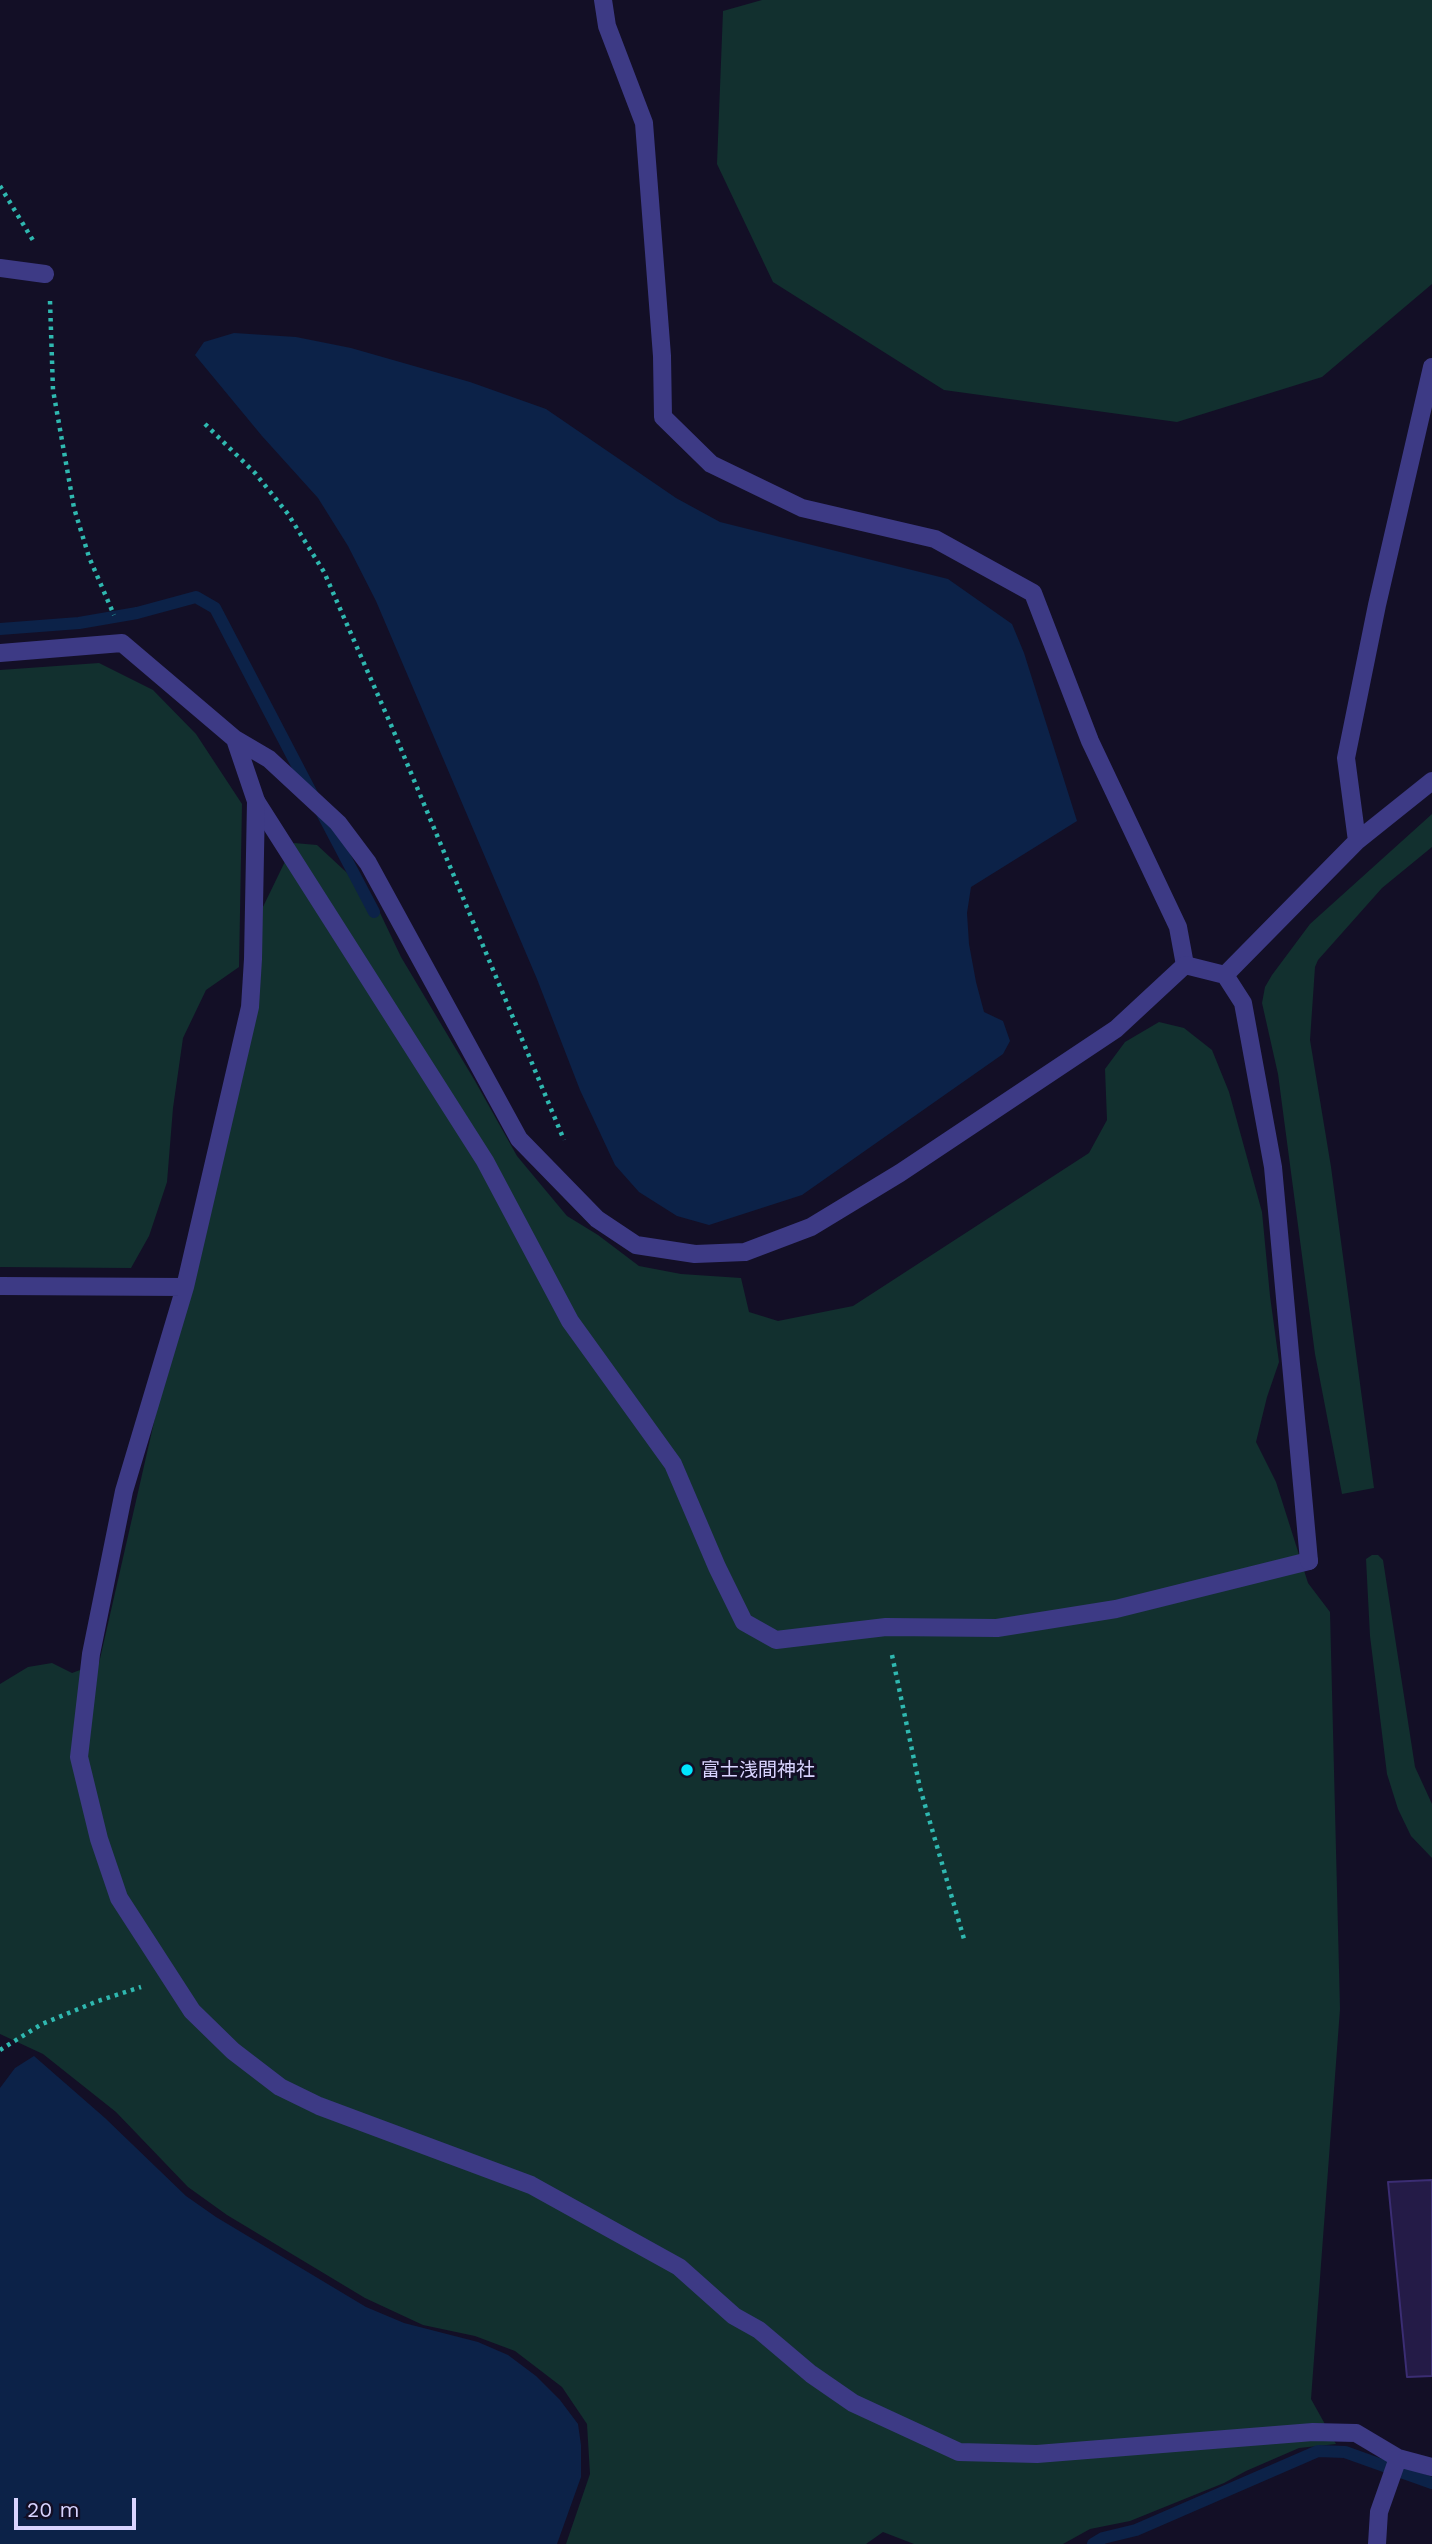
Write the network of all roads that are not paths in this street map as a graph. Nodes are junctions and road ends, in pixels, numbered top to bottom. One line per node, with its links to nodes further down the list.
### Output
1 (603, 0): 10 (street)
2 (0, 268): 3 (street)
3 (45, 274)
4 (1432, 367): 9 (street)
5 (0, 653): 6 (street)
6 (235, 739): 8 (street); 10 (street)
7 (1432, 781): 9 (street)
8 (256, 801): 11 (street); 13 (street)
9 (1357, 841): 11 (street)
10 (1185, 965): 11 (street)
11 (1225, 975)
12 (0, 1286): 13 (street)
13 (185, 1287): 14 (street)
14 (1398, 2458): 15 (street); 16 (street)
15 (1432, 2467)
16 (1377, 2544)

